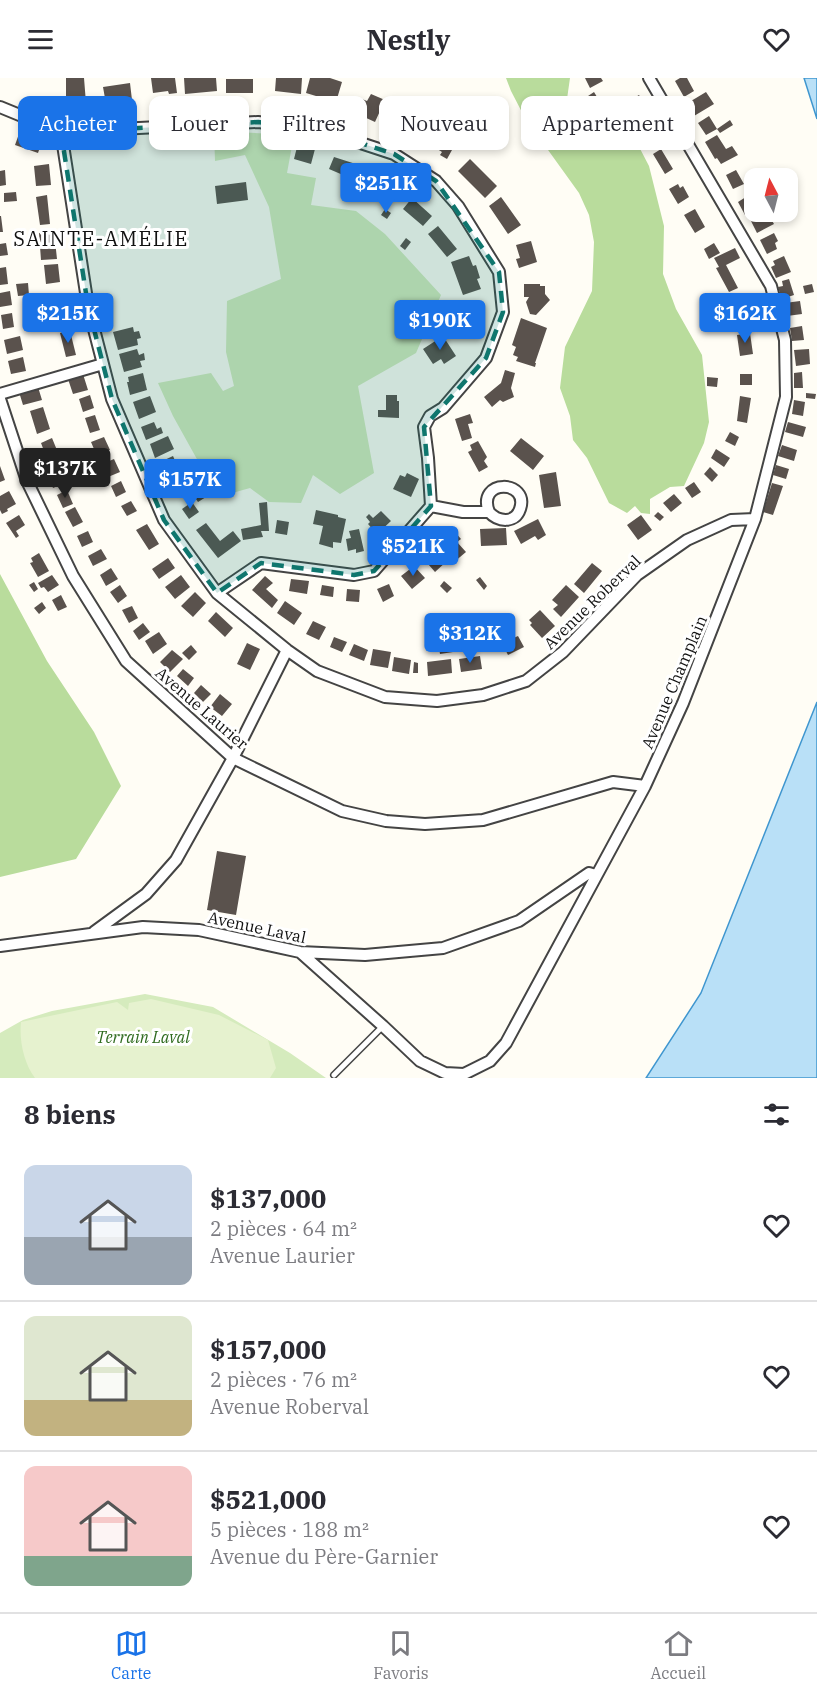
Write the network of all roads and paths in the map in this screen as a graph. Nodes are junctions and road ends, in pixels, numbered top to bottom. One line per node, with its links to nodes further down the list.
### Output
1 (649, 78): 11 (street, Avenue Champlain)
2 (0, 107): 3 (street)
3 (18, 114)
4 (137, 128): 9 (street)
5 (64, 150): 6 (street, Avenue Roberval)
6 (103, 364): 7 (street); 12 (street, Avenue Roberval)
7 (0, 394)
8 (0, 399): 14 (street, Avenue Laurier)
9 (431, 507): 10 (street); 12 (street)
10 (489, 512)
11 (755, 519): 13 (street, Avenue Roberval); 15 (street, Avenue Champlain)
12 (217, 593): 13 (street, Avenue Roberval)
13 (287, 650): 14 (street)
14 (233, 758): 15 (street, Avenue Laurier); 17 (street)
15 (645, 786): 16 (street, Avenue Champlain)
16 (597, 875): 19 (street, Avenue Laval); 20 (street, Avenue Champlain)
17 (90, 934): 18 (street, Avenue Laval); 19 (street, Avenue Laval)
18 (0, 946)
19 (300, 952): 20 (street, Avenue Champlain)
20 (383, 1026): 21 (lane)
21 (334, 1075)

